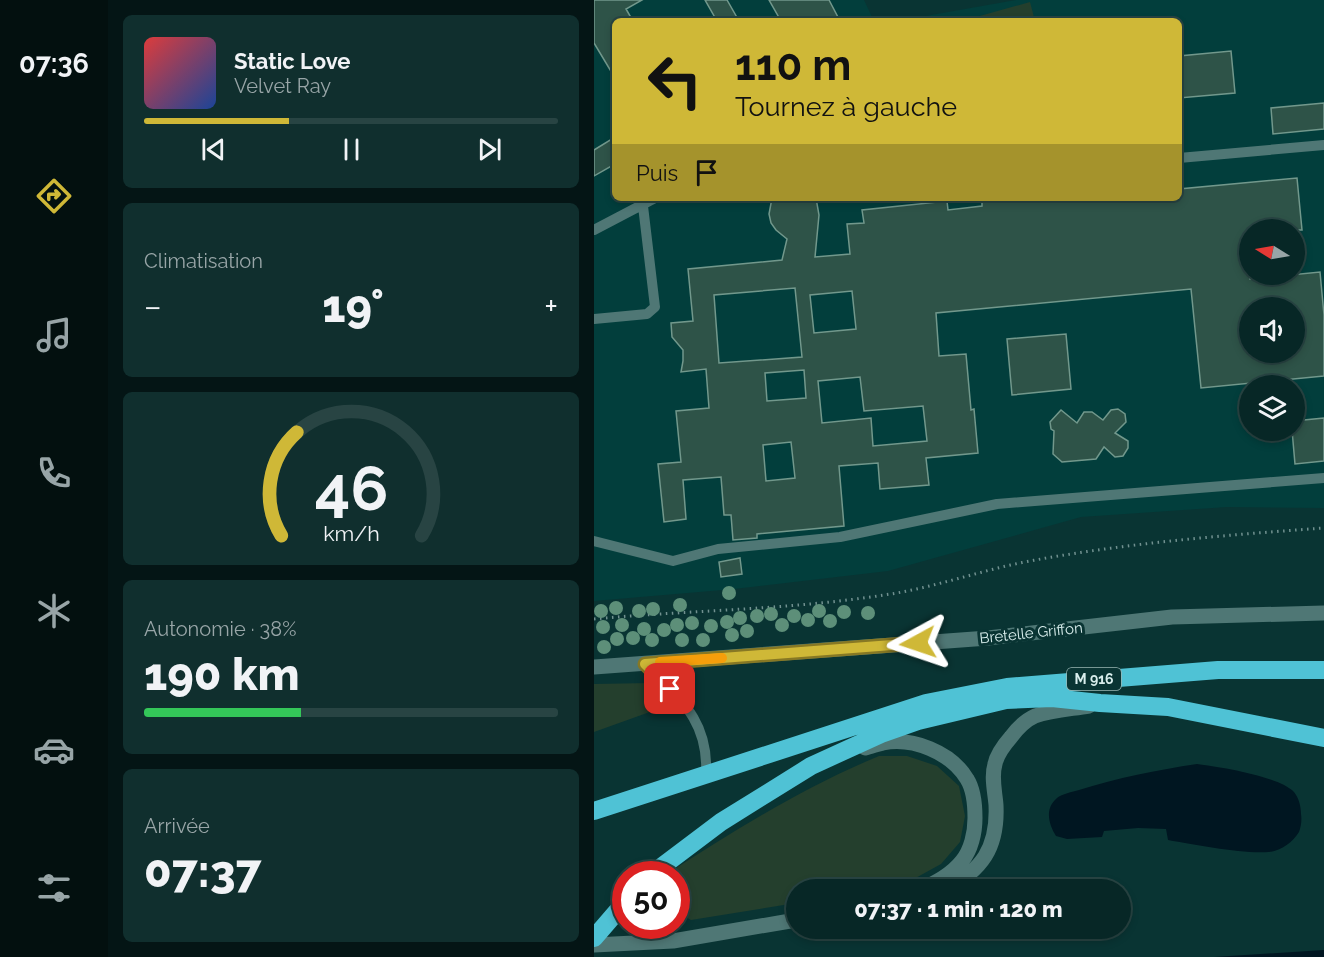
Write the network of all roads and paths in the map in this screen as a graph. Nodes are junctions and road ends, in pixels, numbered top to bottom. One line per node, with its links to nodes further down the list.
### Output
1 (1324, 145): 2 (lane)
2 (1182, 158)
3 (650, 201): 4 (lane)
4 (643, 206): 5 (lane); 6 (lane)
5 (594, 230)
6 (594, 319)
7 (1324, 478): 9 (lane)
8 (1324, 528): 11 (path)
9 (594, 541)
10 (1324, 613): 12 (main road, Bretelle Griffon)
11 (594, 619)
12 (645, 664): 13 (main road, Bretelle Griffon); 19 (lane)
13 (594, 667)
14 (1324, 670): 16 (highway, M 916)
15 (1100, 703): 17 (highway, M 916); 18 (highway, M 916); 24 (main road)
16 (869, 722): 19 (highway); 21 (highway, M 916)
17 (1324, 738)
18 (811, 766): 22 (highway, M 916); 23 (main road)
19 (706, 775): 20 (highway)
20 (594, 811)
21 (661, 861)
22 (668, 861)
23 (942, 879)
24 (965, 879)
25 (612, 917): 27 (highway)
26 (786, 922): 28 (main road)
27 (594, 938)
28 (594, 945)

